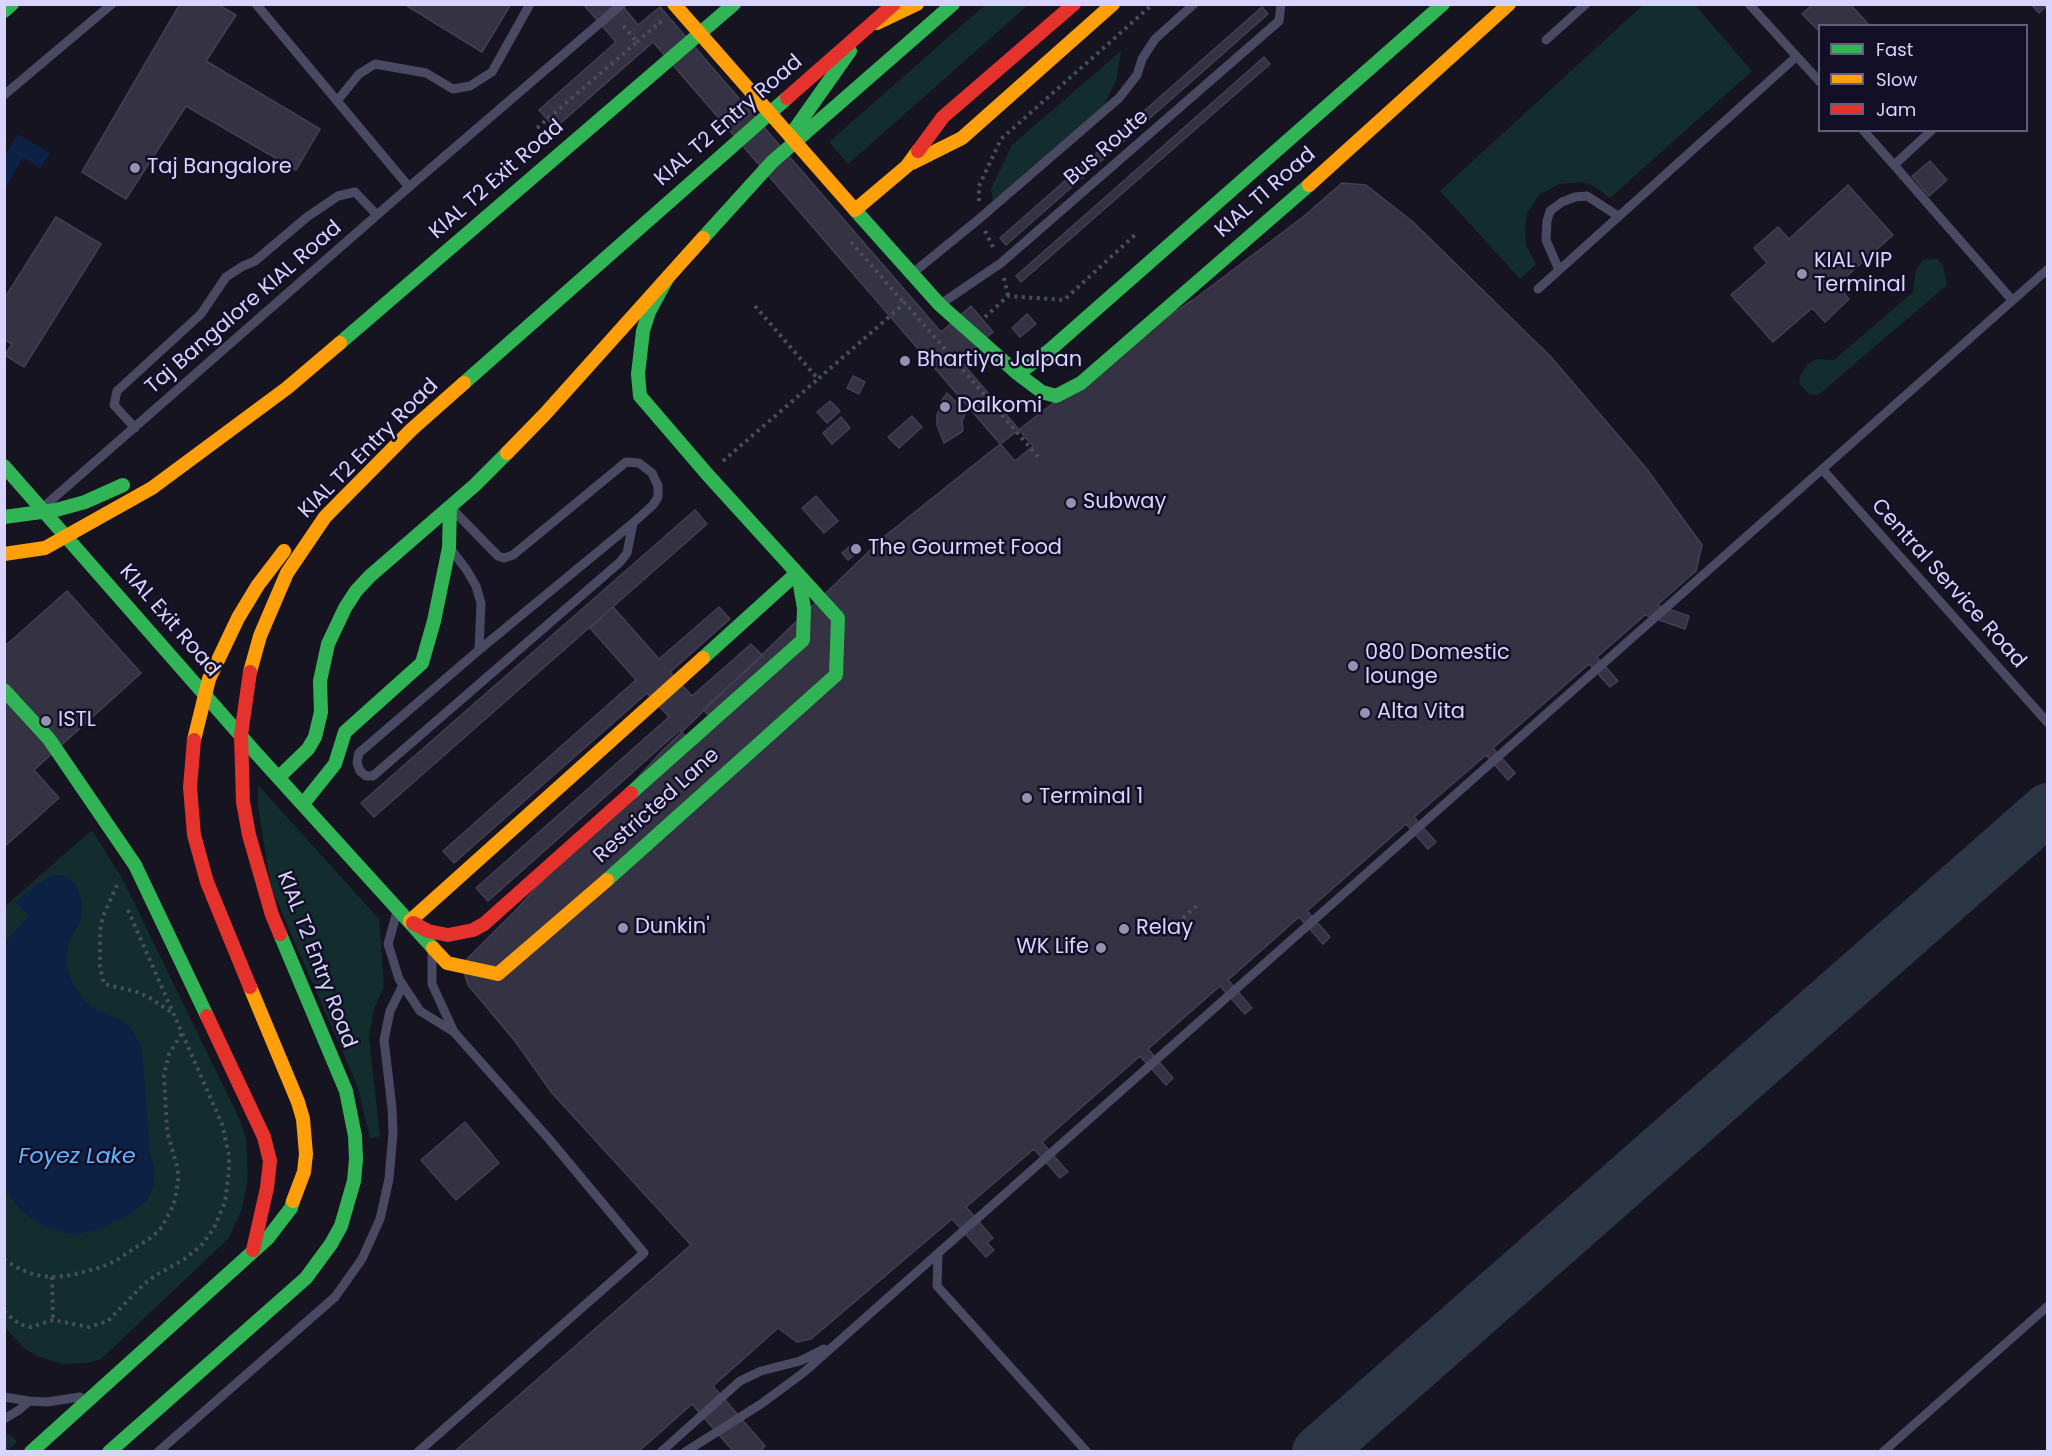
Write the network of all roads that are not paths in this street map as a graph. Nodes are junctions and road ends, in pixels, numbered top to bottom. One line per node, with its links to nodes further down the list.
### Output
1 (12, 4): 19 (main road)
2 (112, 4): 24 (lane)
3 (255, 4): 25 (lane)
4 (530, 4): 25 (lane)
5 (622, 4): 31 (lane, Taj Bangalore KIAL Road)
6 (674, 4): 32 (main road)
7 (734, 4): 43 (main road, KIAL T2 Exit Road)
8 (894, 4): 20 (main road, KIAL T2 Entry Road)
9 (917, 4): 20 (main road, KIAL T2 Entry Road)
10 (953, 4): 28 (main road)
11 (1074, 4): 29 (main road)
12 (1113, 4): 29 (main road)
13 (1194, 4): 37 (lane, Bus Route)
14 (1281, 4): 41 (lane, Bus Route)
15 (1443, 4): 42 (main road, KIAL T1 Road)
16 (1509, 4): 42 (main road, KIAL T1 Road)
17 (1586, 4): 21 (lane)
18 (1749, 4): 22 (lane)
19 (4, 11)
20 (866, 28): 28 (main road, KIAL T2 Entry Road); 45 (main road, KIAL T2 Entry Road)
21 (1546, 40)
22 (1796, 57): 23 (lane); 34 (lane)
23 (1818, 80)
24 (4, 95)
25 (337, 101): 31 (lane)
26 (1865, 132): 30 (lane)
27 (1930, 132): 30 (lane)
28 (772, 162): 38 (main road)
29 (907, 165): 32 (main road)
30 (1894, 165): 40 (lane)
31 (409, 187): 33 (lane, Taj Bangalore KIAL Road)
32 (855, 210): 37 (main road)
33 (377, 215): 44 (lane, Taj Bangalore KIAL Road); 44 (lane, Taj Bangalore KIAL Road)
34 (1618, 216): 36 (lane); 36 (lane)
35 (2048, 269): 40 (lane)
36 (1559, 270): 39 (lane)
37 (912, 273): 41 (main road)
38 (668, 277): 50 (main road); 56 (main road)
39 (1538, 289)
40 (2012, 300): 48 (lane)
41 (940, 305): 42 (main road)
42 (1018, 374)
43 (287, 388): 46 (main road, KIAL T2 Exit Road); 55 (main road, KIAL T2 Exit Road)
44 (135, 428): 51 (lane, Taj Bangalore KIAL Road)
45 (411, 430): 67 (main road); 76 (main road, KIAL T2 Entry Road)
46 (165, 461)
47 (4, 466): 51 (main road, KIAL Exit Road)
48 (1822, 469): 59 (lane, Central Service Road); 68 (lane)
49 (134, 479): 52 (main road)
50 (450, 507): 53 (lane); 54 (main road); 60 (main road)
51 (42, 509): 60 (main road, KIAL Exit Road)
52 (4, 517)
53 (633, 523): 57 (lane); 57 (lane)
54 (449, 548): 57 (lane); 61 (main road)
55 (4, 554)
56 (797, 573): 63 (main road); 63 (main road); 64 (main road, Restricted Lane)
57 (479, 650)
58 (4, 690): 67 (main road)
59 (2048, 723)
60 (279, 777): 61 (main road, KIAL Exit Road)
61 (303, 804): 62 (main road, KIAL Exit Road)
62 (398, 908): 63 (main road, Restricted Lane); 65 (lane)
63 (410, 921): 64 (main road, Restricted Lane)
64 (433, 946): 66 (lane)
65 (403, 985): 66 (lane); 77 (lane)
66 (454, 1032): 78 (lane)
67 (254, 1250): 71 (main road)
68 (938, 1254): 70 (lane); 81 (lane)
69 (2048, 1306): 82 (lane)
70 (837, 1343): 79 (lane); 80 (lane)
71 (99, 1390): 73 (lane); 75 (main road)
72 (4, 1397): 73 (lane)
73 (28, 1401): 74 (lane)
74 (4, 1419)
75 (31, 1452)
76 (109, 1452)
77 (158, 1452)
78 (417, 1452)
79 (661, 1452)
80 (685, 1452)
81 (1087, 1452)
82 (1883, 1452)

